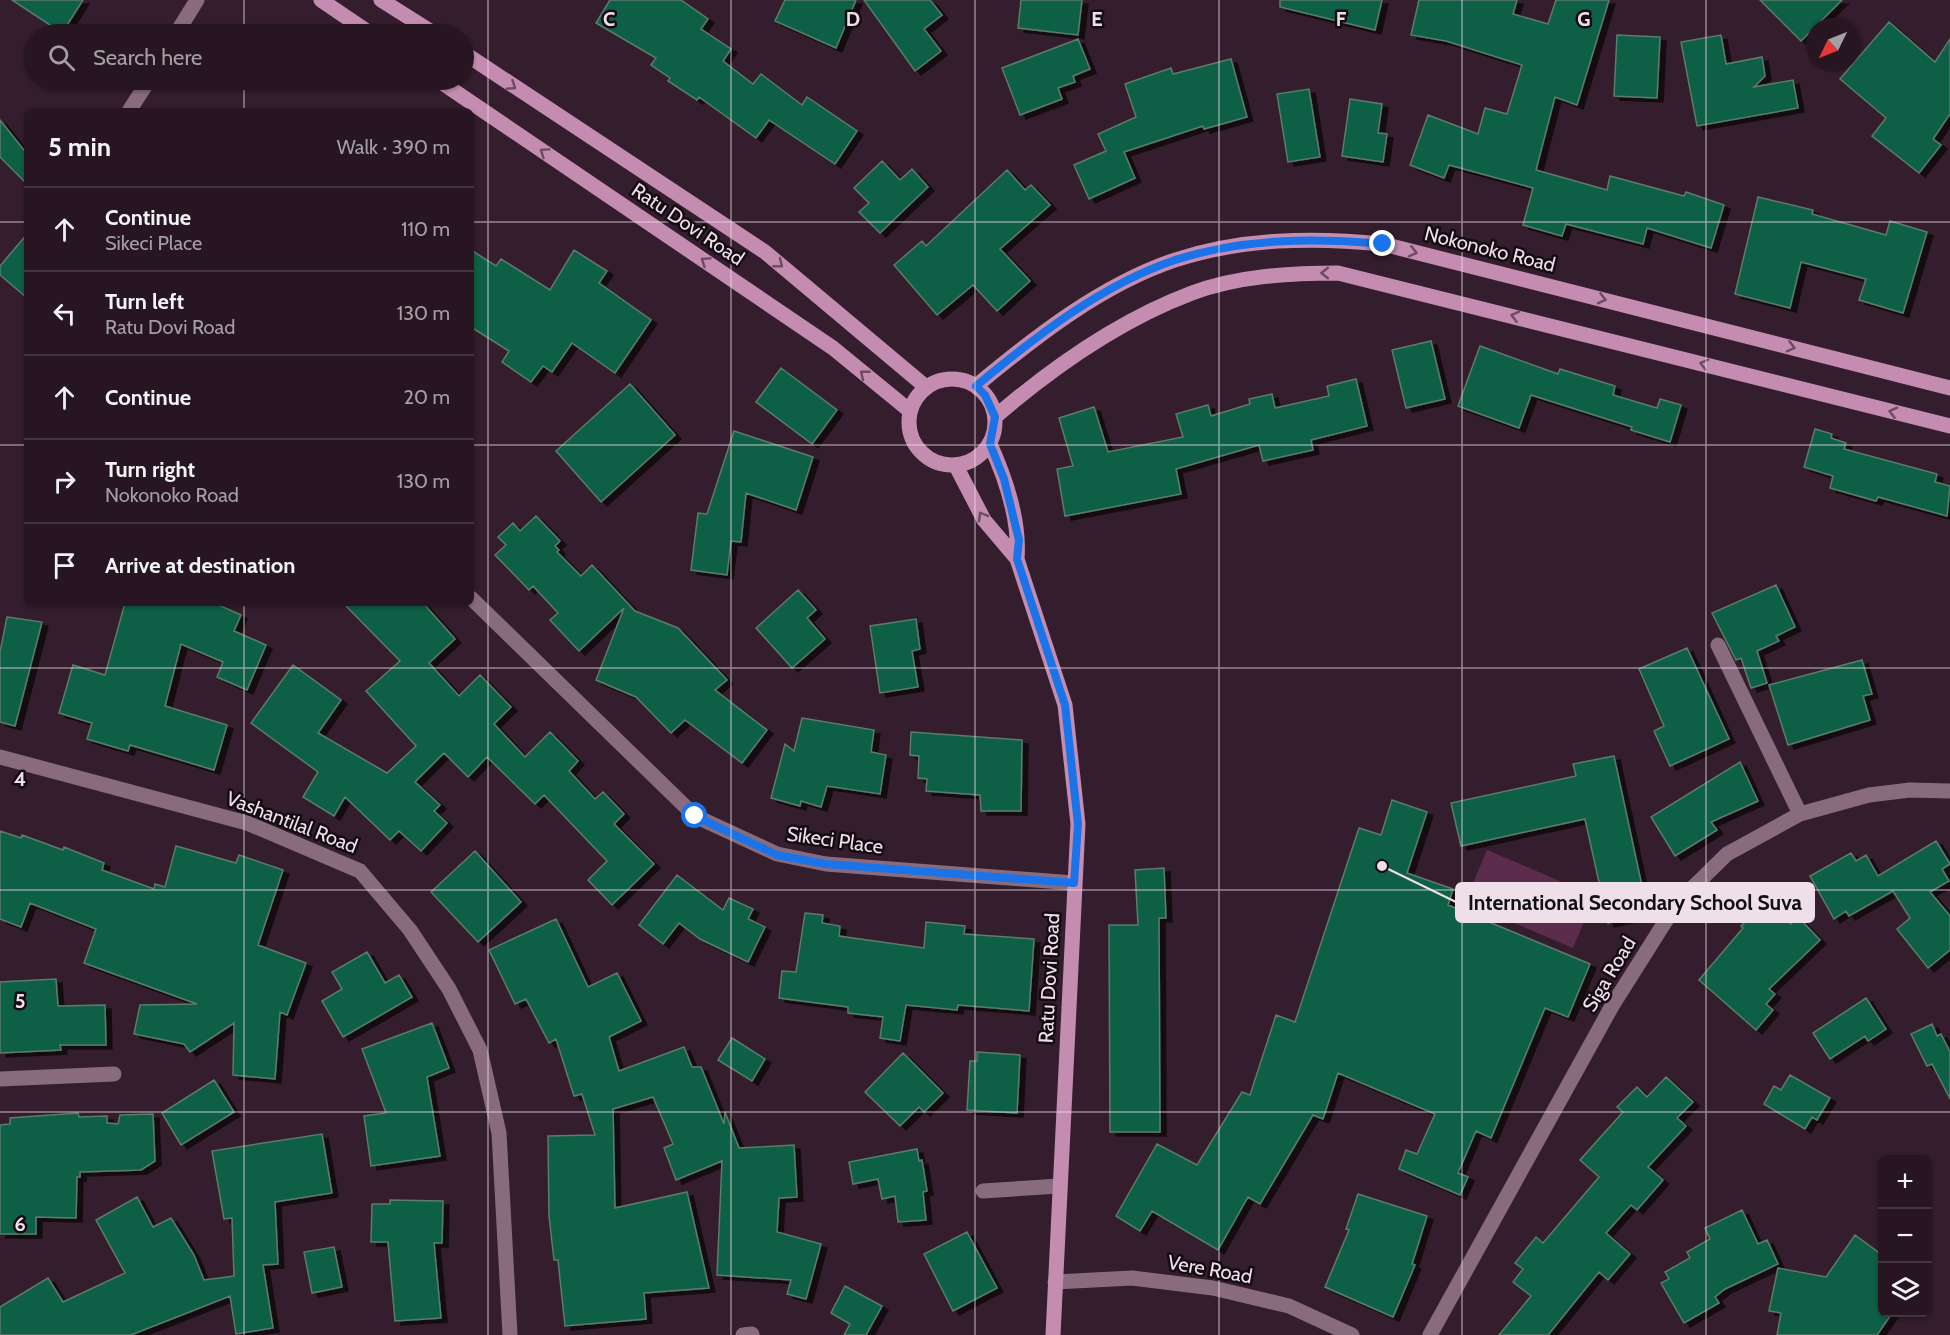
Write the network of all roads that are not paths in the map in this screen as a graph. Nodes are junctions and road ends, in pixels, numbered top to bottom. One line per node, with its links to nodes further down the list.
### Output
1 (197, 0): 4 (street)
2 (321, 0): 5 (main road)
3 (381, 0): 6 (main road)
4 (182, 24)
5 (356, 24)
6 (419, 24)
7 (474, 60): 12 (main road, Ratu Dovi Road, one-way to 12)
8 (142, 90): 10 (street)
9 (453, 90): 14 (main road, Ratu Dovi Road, one-way to 9)
10 (131, 108)
11 (976, 386): 12 (main road); 13 (main road, Nokonoko Road, one-way to 13); 15 (main road)
12 (926, 387): 14 (main road)
13 (1950, 388)
14 (910, 411): 18 (main road)
15 (995, 417): 16 (main road, one-way to 15); 17 (main road)
16 (1950, 426)
17 (990, 444): 18 (main road); 19 (main road, Ratu Dovi Road)
18 (956, 466): 19 (main road, Ratu Dovi Road, one-way to 18)
19 (1017, 559): 25 (main road, Ratu Dovi Road)
20 (474, 601): 25 (street, Sikeci Place)
21 (1718, 645): 24 (street)
22 (0, 757): 32 (street, Vashantilal Road)
23 (1950, 791): 24 (street, Siga Road)
24 (1800, 814): 36 (street, Siga Road)
25 (1074, 883): 28 (main road, Ratu Dovi Road)
26 (114, 1074): 27 (street)
27 (0, 1079)
28 (1059, 1186): 29 (street); 30 (main road, Ratu Dovi Road)
29 (983, 1191)
30 (1055, 1282): 34 (main road, Ratu Dovi Road); 35 (street, Vere Road)
31 (752, 1334): 33 (street)
32 (510, 1335)
33 (742, 1335)
34 (1053, 1335)
35 (1352, 1335)
36 (1430, 1335)

